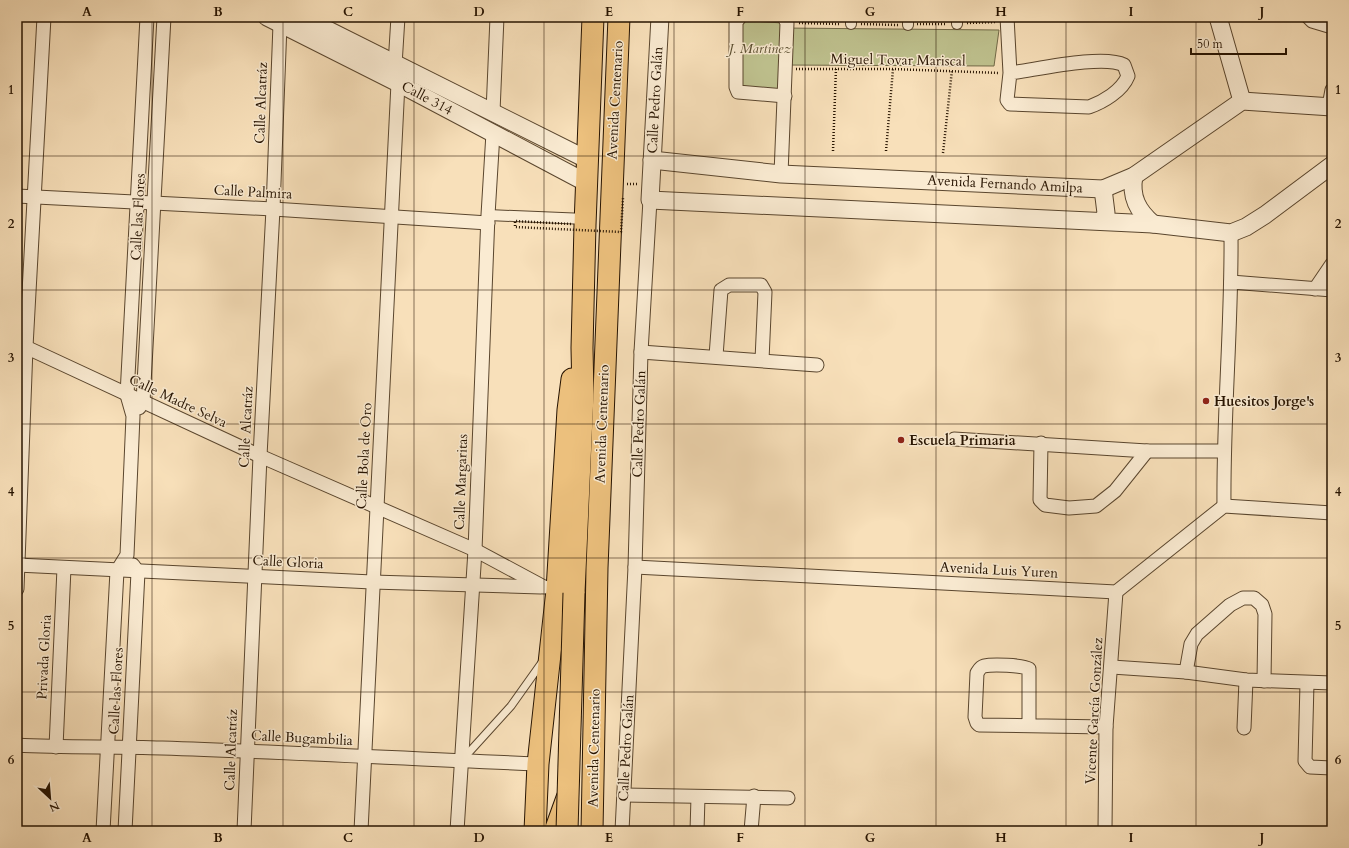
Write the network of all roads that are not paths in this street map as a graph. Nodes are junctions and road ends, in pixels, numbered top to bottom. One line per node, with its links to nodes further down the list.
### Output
1 (44, 17): 34 (street)
2 (147, 17): 36 (street, Calle las Flores)
3 (164, 17): 37 (street, Calle las Flores)
4 (302, 17): 17 (street)
5 (398, 17): 17 (street)
6 (497, 17): 24 (street)
7 (592, 17): 26 (main road, Avenida Centenario)
8 (619, 17): 95 (main road, Avenida Centenario)
9 (660, 17): 27 (street, Calle Pedro Galán)
10 (740, 17): 21 (street)
11 (1007, 17): 18 (street)
12 (1218, 17): 22 (street)
13 (1308, 17): 16 (street)
14 (785, 18): 21 (street)
15 (273, 20): 19 (street, Calle 314); 38 (street, Calle Alcatráz)
16 (1332, 27)
17 (394, 65): 24 (street)
18 (1010, 73): 18 (street)
19 (398, 83): 25 (street, Calle 314); 39 (street, Calle Bola de Oro)
20 (1332, 90): 23 (street)
21 (785, 96): 29 (street)
22 (1242, 100): 23 (street); 30 (street, Avenida Fernando Amilpa)
23 (1331, 108)
24 (492, 112): 26 (street)
25 (493, 133): 31 (street, Calle 314); 40 (street, Calle Margaritas)
26 (588, 160): 31 (main road, Avenida Centenario)
27 (652, 160): 29 (street, Avenida Fernando Amilpa); 35 (street, Calle Pedro Galán)
28 (1330, 165): 44 (street)
29 (782, 174): 32 (street, Avenida Fernando Amilpa)
30 (1134, 176): 32 (street, Avenida Fernando Amilpa); 43 (street)
31 (587, 183): 42 (main road, Avenida Centenario)
32 (1103, 189): 41 (street)
33 (17, 196): 34 (street, Calle Palmira)
34 (35, 196): 36 (street, Calle Palmira); 49 (street)
35 (650, 200): 41 (street); 50 (street, Calle Pedro Galán)
36 (136, 202): 37 (street, Calle Palmira); 54 (street, Calle las Flores)
37 (155, 203): 38 (street, Calle Palmira); 55 (street, Calle las Flores)
38 (273, 209): 39 (street, Calle Palmira); 61 (street, Calle Alcatráz)
39 (391, 217): 40 (street, Calle Palmira); 63 (street, Calle Bola de Oro)
40 (488, 219): 42 (street); 65 (street, Calle Margaritas)
41 (1103, 221): 43 (street)
42 (578, 222): 76 (main road, Avenida Centenario)
43 (1154, 224): 44 (street)
44 (1231, 233): 46 (street)
45 (1332, 264): 47 (street)
46 (1231, 282): 47 (street); 60 (street)
47 (1315, 289): 48 (street)
48 (1332, 290)
49 (22, 345): 54 (street, Calle Madre Selva); 67 (street)
50 (641, 352): 51 (street); 68 (street, Calle Pedro Galán)
51 (716, 356): 52 (street); 52 (street)
52 (762, 360): 53 (street)
53 (817, 365)
54 (127, 395): 55 (street, Calle Madre Selva); 56 (street, Calle las Flores)
55 (143, 402): 56 (street); 61 (street, Calle Madre Selva)
56 (133, 416): 66 (street, Calle las Flores)
57 (954, 439): 58 (street)
58 (1041, 444): 59 (street); 59 (street)
59 (1147, 451): 60 (street)
60 (1223, 451): 62 (street)
61 (260, 456): 63 (street, Calle Madre Selva); 72 (street, Calle Alcatráz)
62 (1224, 506): 64 (street); 77 (street)
63 (378, 509): 65 (street, Calle Madre Selva); 73 (street, Calle Bola de Oro)
64 (1332, 513)
65 (475, 550): 74 (street, Calle Margaritas); 76 (street, Calle Madre Selva)
66 (127, 555): 70 (street); 71 (street)
67 (18, 565): 69 (street, Calle Gloria); 75 (street)
68 (635, 567): 77 (street, Avenida Luis Yuren); 98 (street, Calle Pedro Galán)
69 (64, 568): 70 (street, Calle Gloria); 90 (street, Privada Gloria)
70 (117, 570): 71 (street, Calle Gloria); 91 (street, Calle las Flores)
71 (138, 572): 72 (street, Calle Gloria); 89 (street, Calle las Flores)
72 (256, 576): 73 (street, Calle Gloria); 92 (street, Calle Alcatráz)
73 (372, 582): 74 (street, Calle Gloria); 93 (street, Calle Bola de Oro)
74 (471, 585): 76 (street, Calle Gloria); 94 (street, Calle Margaritas)
75 (17, 588)
76 (559, 590): 78 (main road, Avenida Centenario); 109 (main road, Avenida Centenario, bridge)
77 (1116, 592): 79 (street, Vicente García González)
78 (552, 648): 94 (lane); 96 (main road, Avenida Centenario)
79 (1112, 667): 80 (street); 86 (street, Vicente García González)
80 (1186, 672): 81 (street); 82 (street)
81 (1246, 680): 82 (street); 87 (street)
82 (1264, 681): 83 (street)
83 (1307, 683): 84 (street); 97 (street)
84 (1332, 684)
85 (1029, 725): 85 (street); 86 (street)
86 (1106, 727): 114 (street, Vicente García González)
87 (1244, 728)
88 (17, 745): 90 (street, Calle Bugambilia)
89 (130, 746): 91 (street, Calle Bugambilia); 92 (street, Calle Bugambilia); 103 (street, Calle las Flores)
90 (56, 747): 91 (street, Calle Bugambilia)
91 (108, 747): 102 (street, Calle las Flores)
92 (246, 751): 93 (street, Calle Bugambilia); 104 (street, Calle Alcatráz)
93 (365, 757): 94 (street, Calle Bugambilia); 105 (street, Calle Bola de Oro)
94 (461, 761): 96 (street, Calle Bugambilia); 106 (street, Calle Margaritas)
95 (594, 761): 108 (main road); 110 (main road, Avenida Centenario)
96 (538, 764): 107 (main road, Avenida Centenario)
97 (1332, 768)
98 (624, 795): 100 (street); 111 (street, Calle Pedro Galán)
99 (754, 796): 100 (street); 101 (street); 113 (street)
100 (698, 797): 112 (street)
101 (788, 798)
102 (103, 831)
103 (125, 831)
104 (244, 831)
105 (361, 831)
106 (457, 831)
107 (535, 831)
108 (555, 831)
109 (567, 831)
110 (592, 831)
111 (622, 831)
112 (697, 831)
113 (751, 831)
114 (1105, 831)

